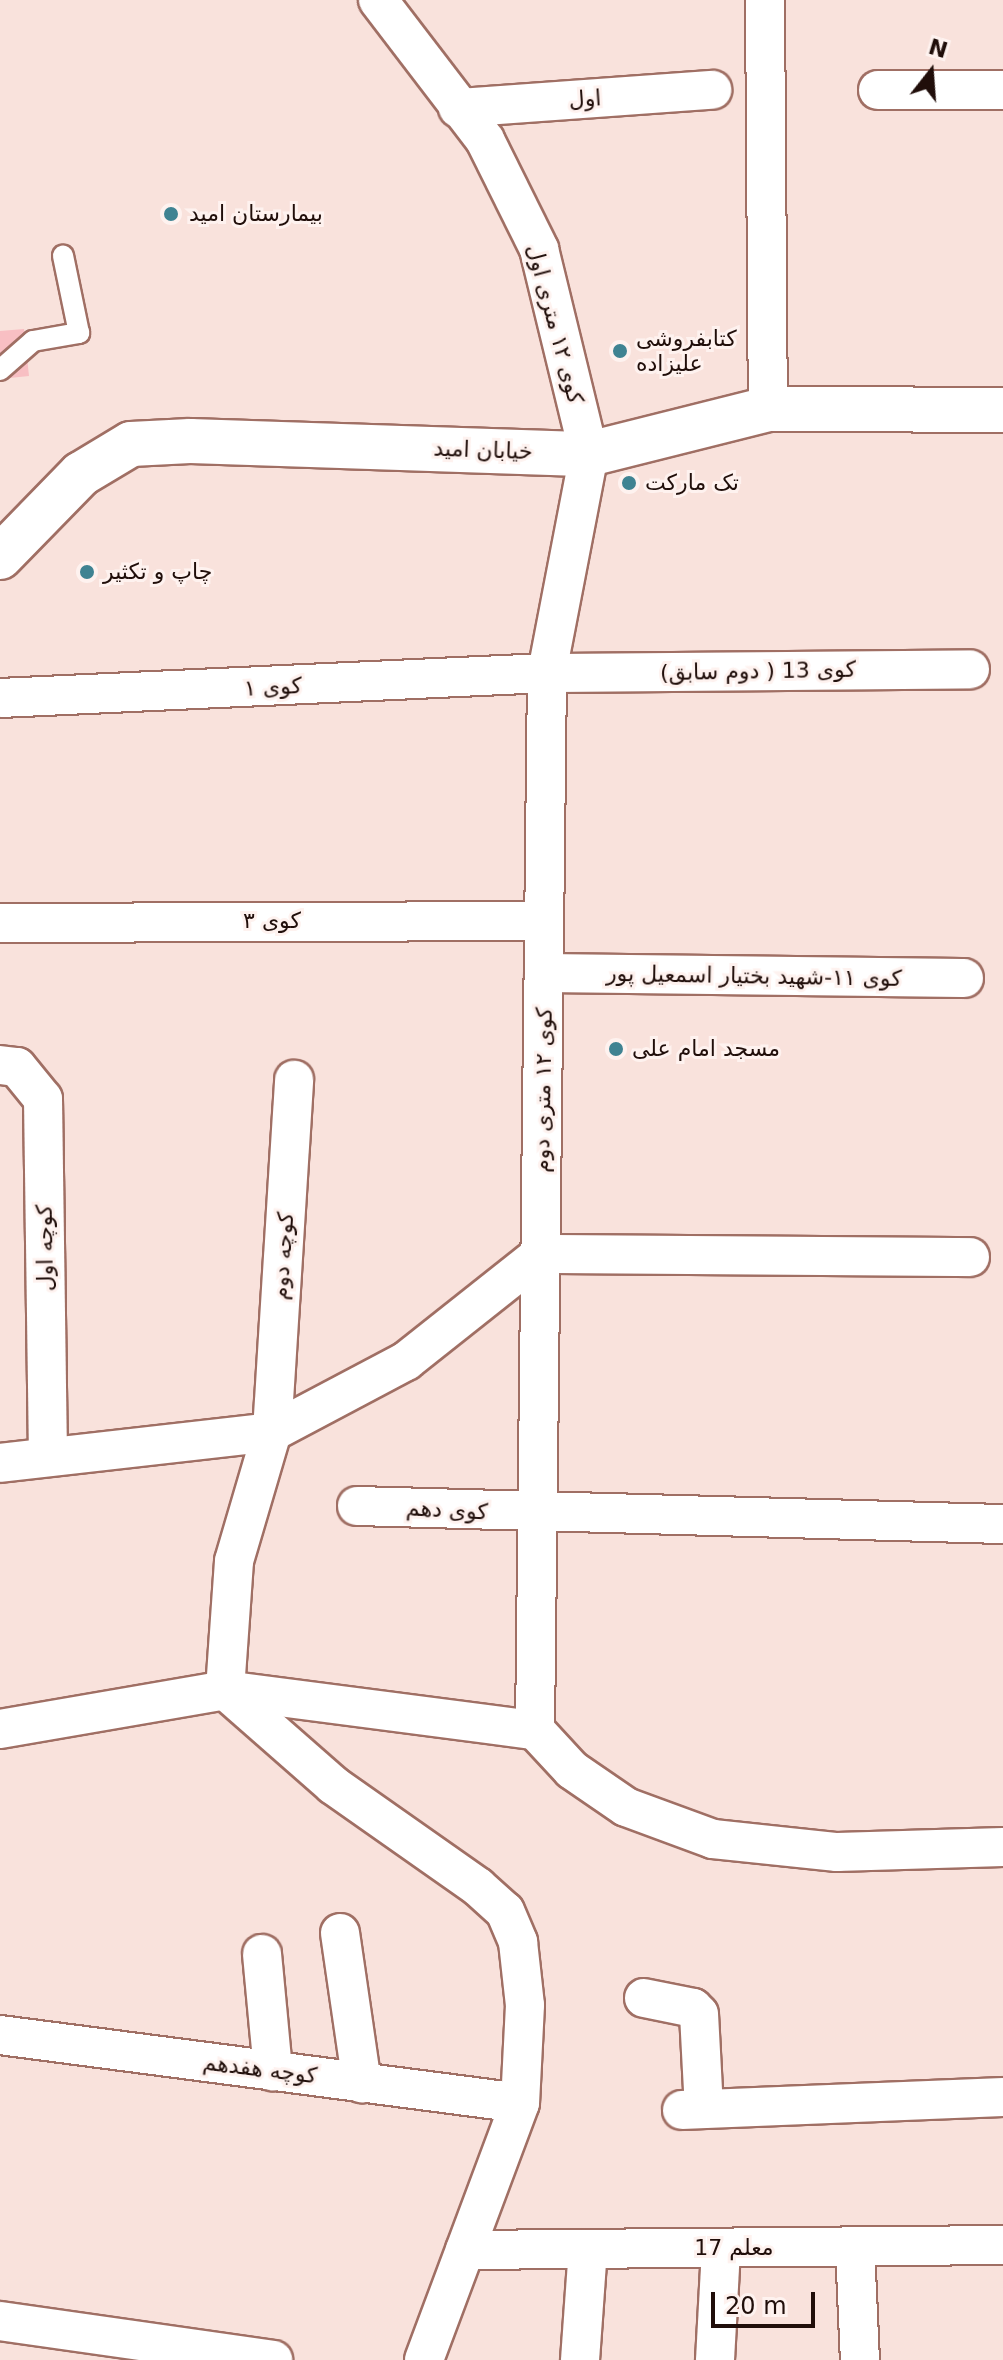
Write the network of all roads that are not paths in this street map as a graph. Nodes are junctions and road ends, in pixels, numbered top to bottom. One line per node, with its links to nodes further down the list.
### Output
1 (378, 0): 6 (street, کوی ۱۲ متری اول)
2 (765, 0): 9 (street)
3 (712, 90): 6 (street, اول)
4 (878, 90): 5 (street)
5 (1003, 90)
6 (458, 108): 11 (street, کوی ۱۲ متری اول)
7 (63, 256): 8 (lane)
8 (0, 370)
9 (768, 409): 10 (street, خیابان امید); 11 (street, خیابان امید)
10 (1003, 410)
11 (589, 454): 12 (street, خیابان امید); 14 (street, کوی ۱۲ متری دوم)
12 (0, 557)
13 (970, 669): 14 (street, کوی 13 ( دوم سابق))
14 (547, 673): 15 (street, کوی ۱); 16 (street, کوی ۱۲ متری دوم)
15 (0, 698)
16 (544, 921): 17 (street, کوی ۳); 18 (street, کوی ۱۲ متری دوم)
17 (0, 923)
18 (544, 973): 19 (street, کوی ۱۱-شهید بختیار اسمعیل پور); 22 (street, کوی ۱۲ متری دوم)
19 (964, 978)
20 (0, 1065): 25 (street, کوچه اول)
21 (294, 1080): 24 (street, کوچه دوم)
22 (541, 1254): 23 (street); 24 (street); 28 (street, کوی ۱۲ متری دوم)
23 (970, 1257)
24 (272, 1432): 25 (street); 30 (street, کوچه دوم)
25 (48, 1454): 26 (street)
26 (0, 1463)
27 (357, 1506): 28 (street, کوی دهم)
28 (538, 1514): 29 (street, کوی دهم); 32 (street, کوی ۱۲ متری دوم)
29 (1003, 1524)
30 (225, 1690): 31 (street); 32 (street); 41 (street)
31 (0, 1729)
32 (535, 1730): 33 (street)
33 (1003, 1847)
34 (340, 1933): 39 (street)
35 (262, 1954): 38 (street)
36 (644, 1998): 40 (street)
37 (0, 2035): 38 (street, کوچه هفدهم)
38 (273, 2071): 39 (street, کوچه هفدهم)
39 (362, 2083): 41 (street, کوچه هفدهم)
40 (1003, 2097)
41 (520, 2103): 46 (street)
42 (1003, 2245): 43 (street, معلم 17)
43 (855, 2247): 44 (street, معلم 17); 52 (street)
44 (721, 2248): 45 (street, معلم 17); 51 (street)
45 (588, 2249): 46 (street, معلم 17); 50 (street)
46 (465, 2250): 49 (street)
47 (0, 2321): 48 (street)
48 (273, 2360)
49 (424, 2360)
50 (580, 2360)
51 (715, 2360)
52 (860, 2360)

